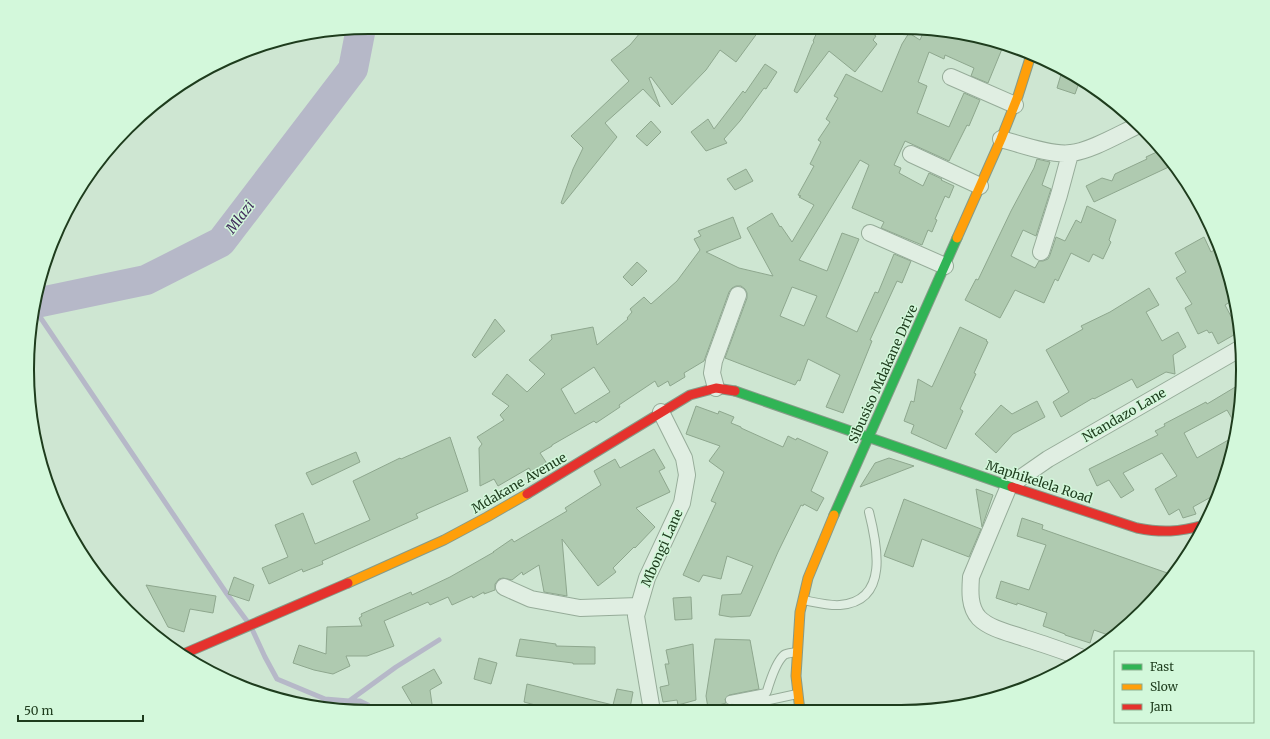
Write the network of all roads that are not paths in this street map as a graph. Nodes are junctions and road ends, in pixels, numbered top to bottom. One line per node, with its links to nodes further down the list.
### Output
1 (1030, 60): 3 (street, Sibusiso Mdakane Drive)
2 (951, 77): 3 (street)
3 (1015, 106): 5 (street, Sibusiso Mdakane Drive)
4 (1134, 128): 7 (street)
5 (1001, 139): 7 (street); 8 (street, Sibusiso Mdakane Drive)
6 (911, 154): 8 (street)
7 (1070, 154): 10 (street)
8 (980, 186): 11 (street, Sibusiso Mdakane Drive)
9 (870, 233): 11 (street)
10 (1041, 252)
11 (945, 266): 16 (street, Sibusiso Mdakane Drive)
12 (738, 295): 14 (street)
13 (1235, 351): 17 (street, Ntandazo Lane)
14 (716, 388): 15 (street, Mdakane Avenue); 16 (street, Mdakane Avenue)
15 (661, 412): 22 (street, Mbongi Lane); 23 (street, Mdakane Avenue)
16 (869, 438): 17 (street, Maphikelela Road); 21 (street, Sibusiso Mdakane Drive)
17 (1009, 486): 19 (street, Maphikelela Road); 25 (street)
18 (869, 512): 21 (lane)
19 (1196, 528)
20 (504, 587): 22 (street)
21 (802, 600): 24 (street, Sibusiso Mdakane Drive)
22 (638, 606): 27 (street, Mbongi Lane)
23 (189, 652)
24 (797, 652): 26 (street, Sibusiso Mdakane Drive); 26 (lane)
25 (1075, 655)
26 (798, 693): 28 (street, Sibusiso Mdakane Drive)
27 (651, 705)
28 (799, 705)

